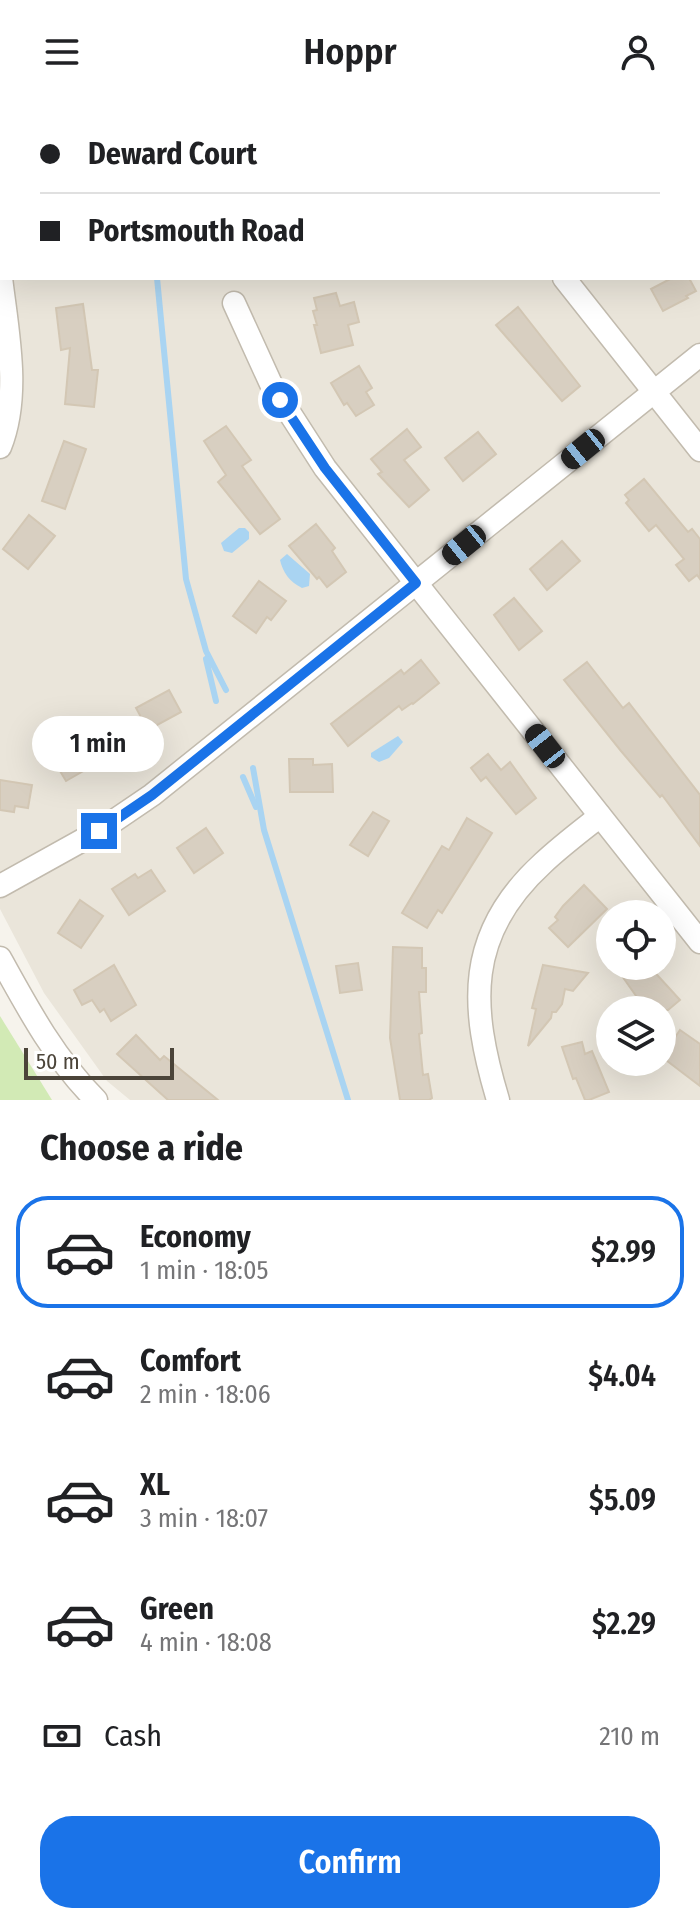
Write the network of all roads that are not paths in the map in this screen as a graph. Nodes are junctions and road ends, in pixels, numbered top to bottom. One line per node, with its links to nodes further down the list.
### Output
1 (1, 280): 6 (street)
2 (566, 280): 5 (street)
3 (234, 303): 8 (street)
4 (700, 355): 5 (street)
5 (654, 392): 7 (street); 8 (street)
6 (0, 447)
7 (700, 450)
8 (416, 583): 9 (street); 10 (street)
9 (600, 816): 11 (street); 14 (street)
10 (0, 886)
11 (700, 942)
12 (0, 958): 13 (street)
13 (96, 1100)
14 (498, 1100)

